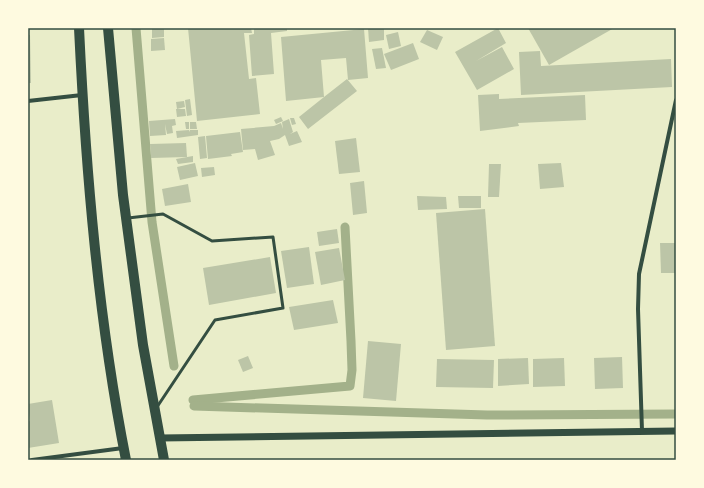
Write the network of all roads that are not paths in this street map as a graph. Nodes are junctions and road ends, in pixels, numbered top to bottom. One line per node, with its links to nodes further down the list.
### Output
1 (79, 28): 3 (main road)
2 (108, 28): 6 (main road)
3 (82, 95): 5 (street); 11 (main road)
4 (676, 100): 8 (street)
5 (28, 101)
6 (126, 218): 7 (main road); 7 (lane)
7 (154, 412): 10 (main road)
8 (642, 431): 9 (street); 10 (street)
9 (676, 431)
10 (160, 438): 14 (main road)
11 (124, 448): 12 (street); 13 (main road)
12 (32, 460)
13 (126, 460)
14 (164, 460)

